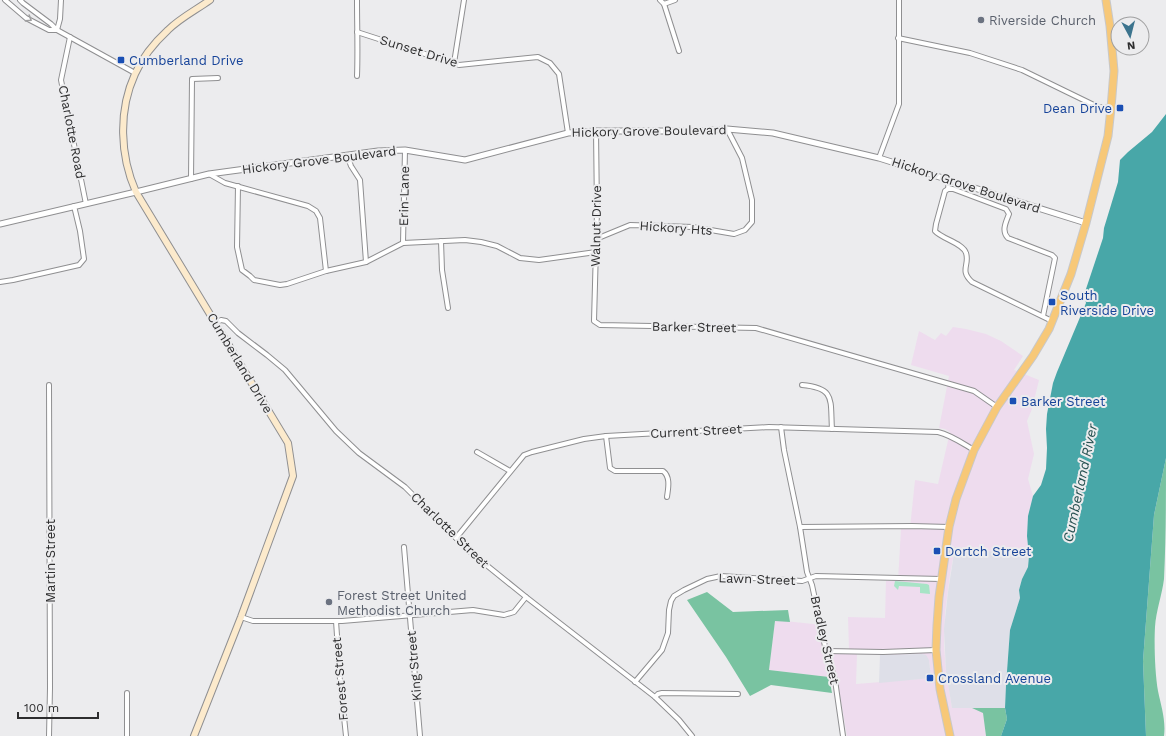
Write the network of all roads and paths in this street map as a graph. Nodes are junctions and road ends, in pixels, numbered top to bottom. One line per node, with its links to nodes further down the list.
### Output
1 (5, 0): 12 (street, one-way to 12)
2 (20, 0): 12 (street)
3 (61, 0): 12 (street)
4 (210, 0): 18 (main road, Cumberland Drive)
5 (357, 0): 13 (street)
6 (464, 0): 17 (street)
7 (660, 0): 11 (street)
8 (675, 0): 11 (street)
9 (899, 0): 15 (street)
10 (1106, 0): 21 (highway)
11 (664, 4): 16 (street)
12 (56, 30): 14 (street)
13 (357, 32): 17 (street, Sunset Drive); 19 (street)
14 (70, 37): 18 (street); 34 (street, Charlotte Road)
15 (898, 38): 21 (street); 27 (street)
16 (679, 51)
17 (454, 63): 24 (street, Sunset Drive)
18 (135, 73): 33 (main road, Cumberland Drive)
19 (358, 76)
20 (218, 78): 29 (street)
21 (1112, 108): 36 (highway)
22 (727, 128): 23 (street, Hickory Grove Boulevard); 27 (street, Hickory Grove Boulevard); 38 (street, Hickory Hts)
23 (596, 131): 24 (street, Hickory Grove Boulevard); 38 (street, Walnut Drive)
24 (568, 133): 25 (street, Hickory Grove Boulevard)
25 (405, 150): 26 (street, Hickory Grove Boulevard); 40 (street, Erin Lane)
26 (347, 155): 28 (street, Hickory Grove Boulevard); 42 (street)
27 (879, 158): 30 (street, Hickory Grove Boulevard)
28 (209, 174): 29 (street, Hickory Grove Boulevard); 31 (street)
29 (191, 178): 33 (street, Hickory Grove Boulevard)
30 (949, 180): 32 (street); 36 (street, Hickory Grove Boulevard)
31 (238, 186): 43 (street); 43 (street)
32 (948, 189): 46 (street); 46 (street)
33 (136, 192): 34 (street, Hickory Grove Boulevard); 49 (main road, Cumberland Drive)
34 (86, 204): 35 (street, Hickory Grove Boulevard)
35 (74, 206): 37 (street, Hickory Grove Boulevard); 44 (street)
36 (1086, 223): 48 (highway)
37 (0, 224)
38 (596, 239): 41 (street, Walnut Drive)
39 (441, 241): 40 (street); 41 (street); 45 (street)
40 (403, 243): 42 (street)
41 (596, 252): 47 (street, Walnut Drive)
42 (366, 262): 43 (street)
43 (326, 271)
44 (0, 282)
45 (448, 308)
46 (1043, 316): 48 (street)
47 (594, 321): 52 (street, Barker Street)
48 (1052, 321): 52 (highway)
49 (216, 323): 62 (street, Charlotte Street); 68 (main road, Cumberland Drive)
50 (802, 384): 54 (street)
51 (49, 385): 76 (street, Martin Street)
52 (997, 407): 56 (highway)
53 (781, 427): 54 (street, Current Street); 55 (street, Current Street); 60 (street, Bradley Street)
54 (832, 429): 56 (street, Current Street)
55 (606, 436): 58 (street, Current Street); 59 (street)
56 (974, 450): 61 (highway)
57 (477, 452): 58 (street)
58 (510, 472): 62 (street, Current Street)
59 (667, 497)
60 (800, 527): 61 (street); 64 (street, Bradley Street)
61 (949, 528): 65 (highway)
62 (456, 538): 66 (street, Charlotte Street)
63 (404, 548): 67 (street, King Street)
64 (809, 578): 65 (street, Lawn Street); 71 (street, Bradley Street); 72 (street, Lawn Street)
65 (941, 579): 70 (highway)
66 (526, 597): 67 (street); 72 (street, Charlotte Street)
67 (410, 616): 69 (street); 80 (street, King Street)
68 (241, 617): 69 (street); 78 (main road, Cumberland Drive)
69 (336, 621): 79 (street, Forest Street)
70 (936, 650): 71 (street); 83 (highway)
71 (826, 651): 82 (street, Bradley Street)
72 (635, 682): 75 (street, Charlotte Street)
73 (128, 693): 77 (street)
74 (738, 694): 75 (street)
75 (655, 697): 81 (street, Charlotte Street)
76 (49, 736)
77 (127, 736)
78 (194, 736)
79 (346, 736)
80 (420, 736)
81 (692, 736)
82 (843, 736)
83 (950, 736)

